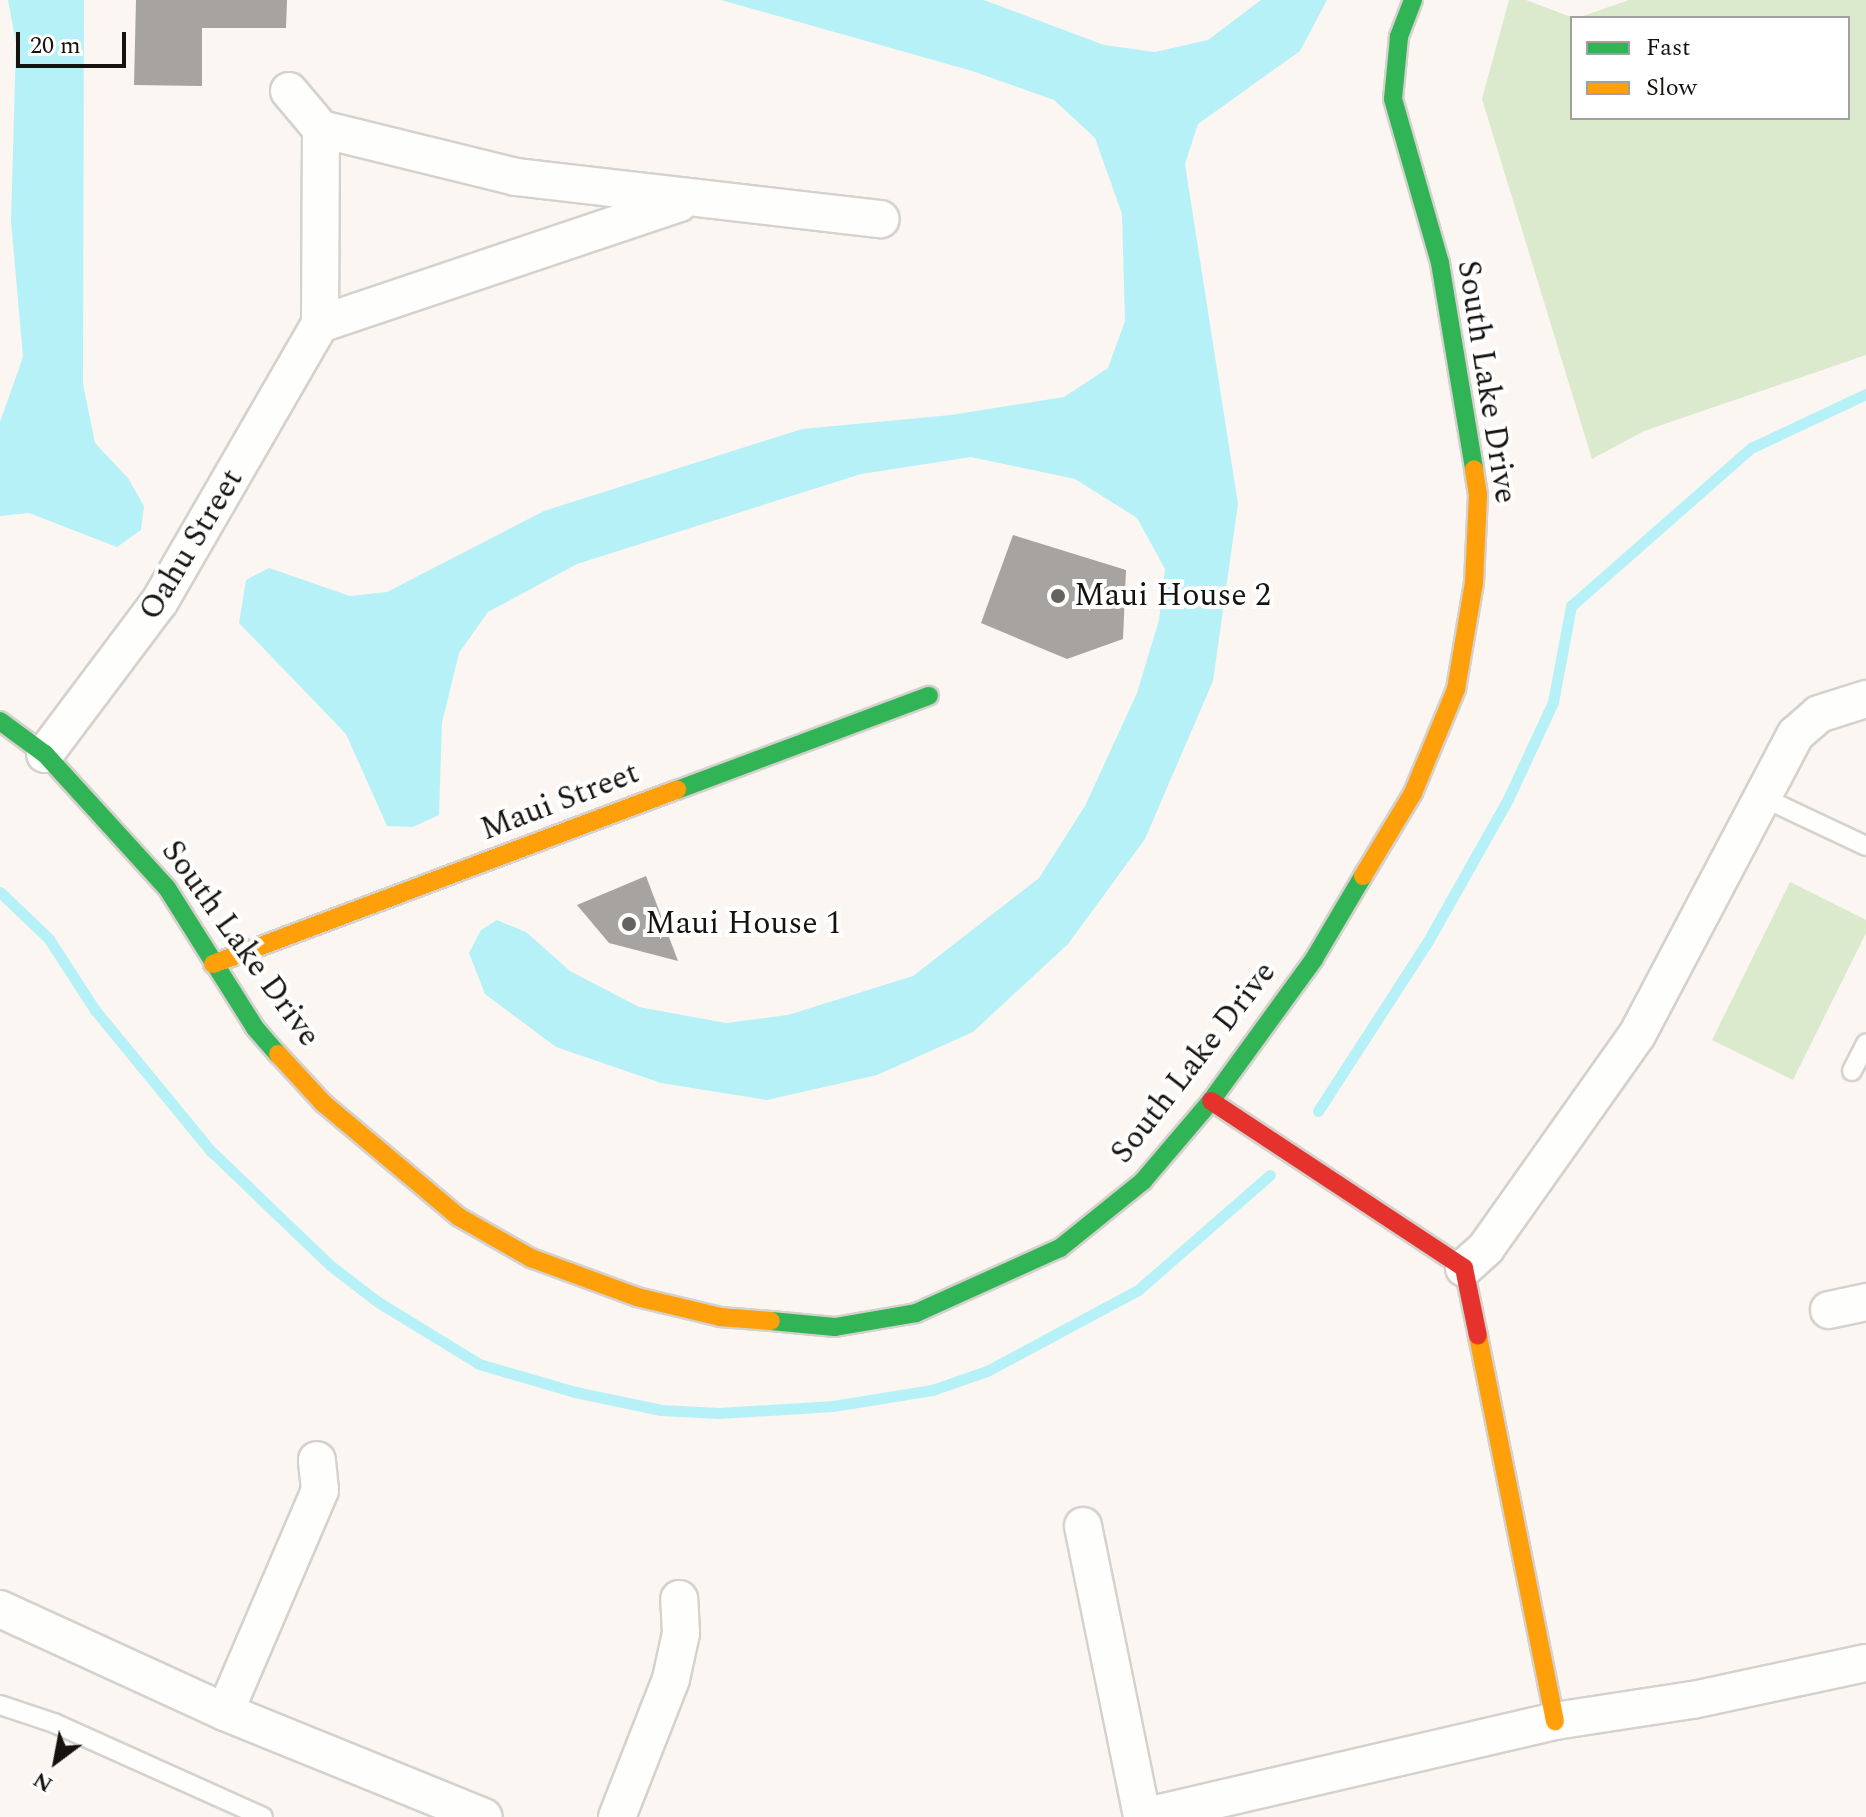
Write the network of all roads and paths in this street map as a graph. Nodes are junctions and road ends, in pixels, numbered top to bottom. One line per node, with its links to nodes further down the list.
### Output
1 (1413, 0): 16 (street, South Lake Drive)
2 (289, 91): 3 (street)
3 (321, 129): 4 (street); 6 (street)
4 (688, 200): 5 (street); 6 (street)
5 (881, 219)
6 (320, 324): 10 (street, Oahu Street)
7 (929, 696): 13 (street, Maui Street)
8 (1866, 699): 11 (street)
9 (0, 721): 10 (street, South Lake Drive)
10 (45, 754): 13 (street, South Lake Drive)
11 (1762, 797): 12 (lane); 17 (street)
12 (1866, 846)
13 (213, 964): 16 (street, South Lake Drive)
14 (1866, 1043): 15 (lane)
15 (1852, 1071)
16 (1211, 1101): 17 (street)
17 (1464, 1268): 27 (street)
18 (1866, 1302): 19 (street)
19 (1829, 1310)
20 (317, 1460): 26 (street)
21 (1083, 1526): 31 (street)
22 (679, 1599): 30 (street)
23 (0, 1609): 26 (street)
24 (1866, 1663): 27 (street)
25 (0, 1705): 28 (lane)
26 (225, 1712): 29 (street)
27 (1555, 1721): 31 (street)
28 (263, 1817)
29 (484, 1817)
30 (617, 1817)
31 (1142, 1817)

